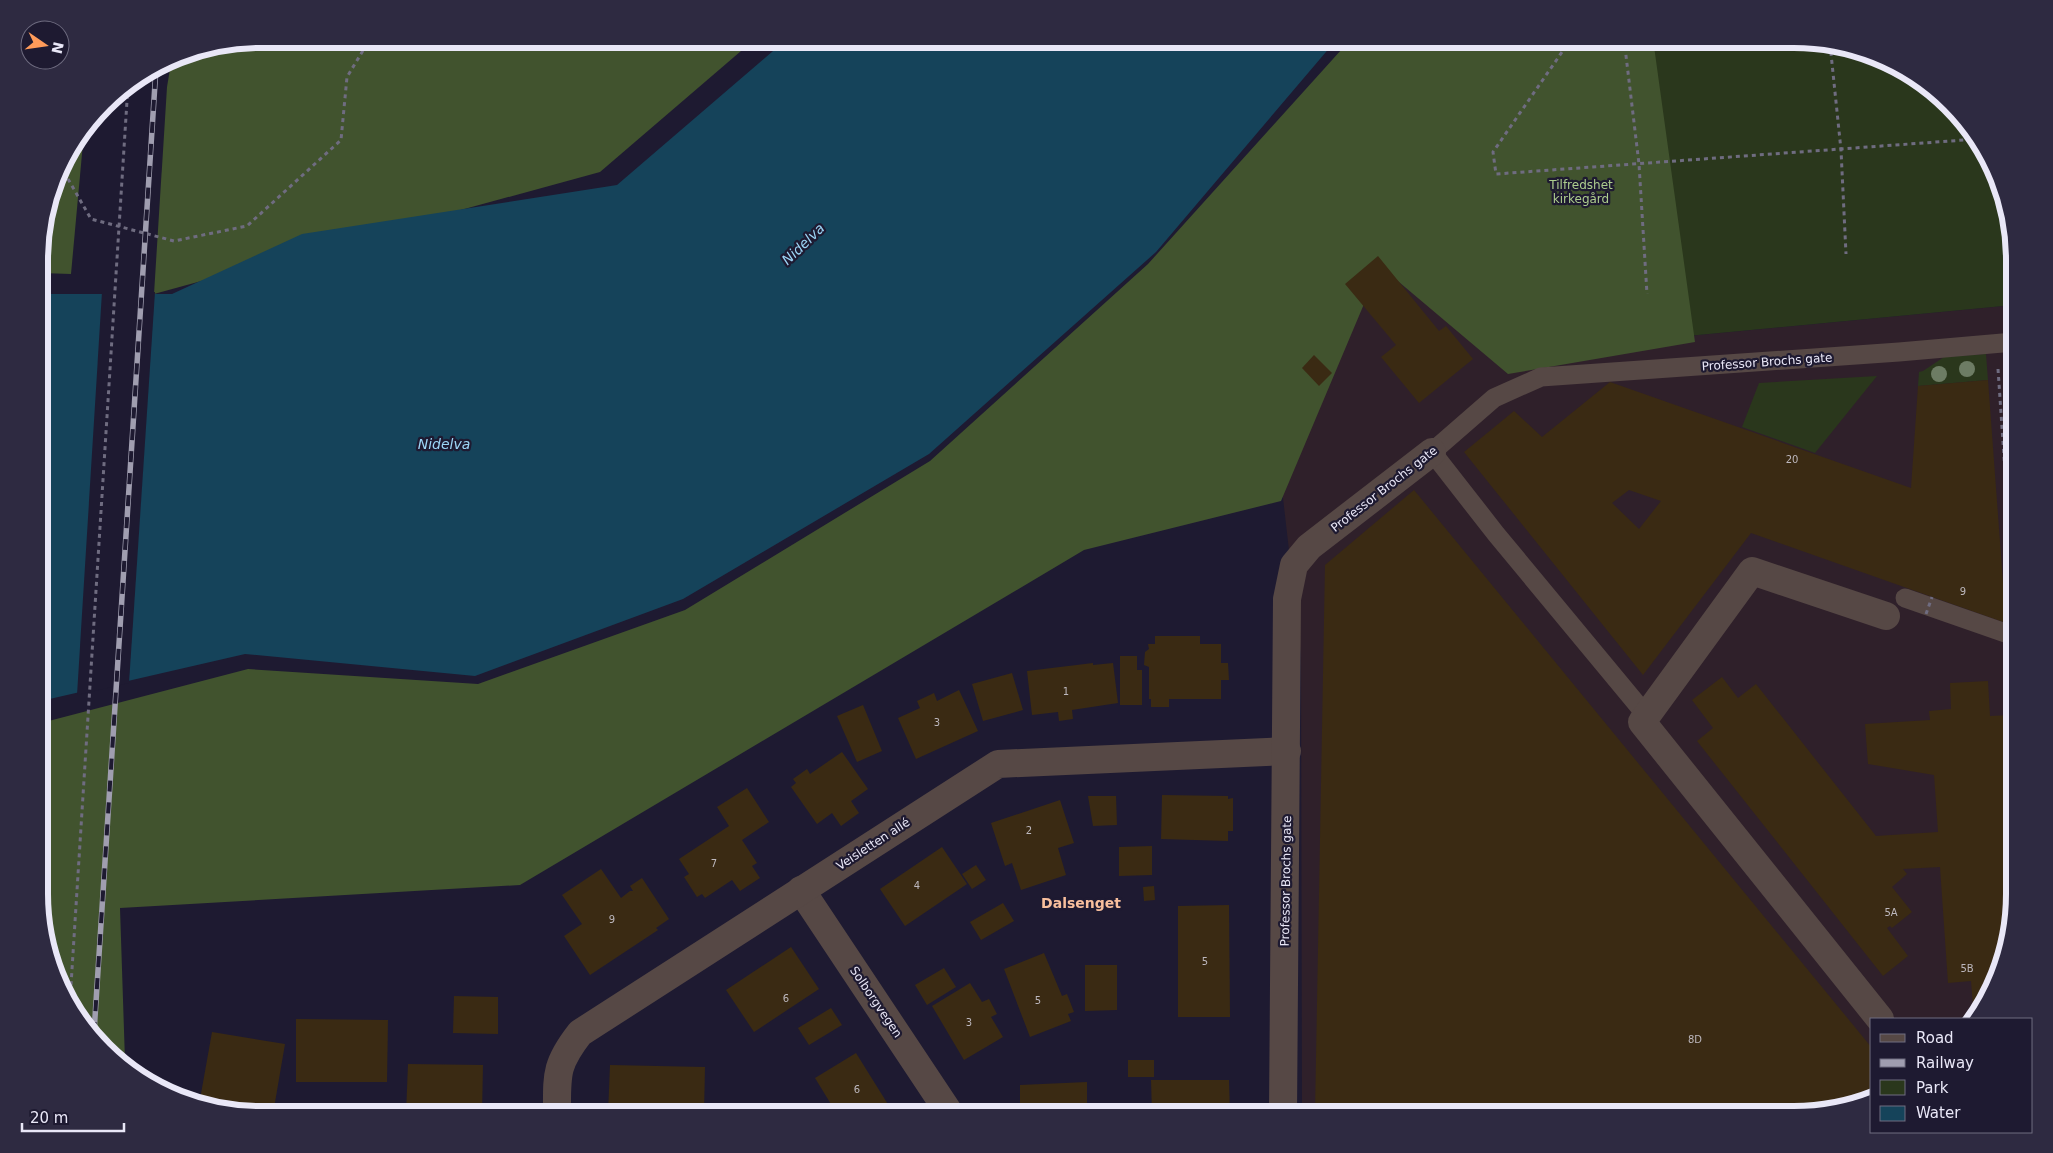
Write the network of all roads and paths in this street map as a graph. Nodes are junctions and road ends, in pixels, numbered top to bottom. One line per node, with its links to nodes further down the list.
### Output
1 (365, 48): 9 (path)
2 (1565, 48): 8 (path)
3 (1625, 48): 8 (path)
4 (1831, 51): 7 (path)
5 (127, 93): 22 (path, bridge)
6 (1969, 140): 7 (path)
7 (1842, 150): 8 (path); 10 (path)
8 (1638, 164): 11 (path)
9 (65, 175)
10 (1846, 254)
11 (1646, 294)
12 (2005, 343): 13 (path); 14 (lane, Professor Brochs gate)
13 (2006, 372)
14 (1432, 452): 19 (lane); 20 (street, Professor Brochs gate)
15 (1932, 597): 17 (path, bridge)
16 (1895, 607): 18 (lane); 19 (street)
17 (1926, 614)
18 (2006, 634)
19 (1646, 715): 23 (street)
20 (1287, 751): 21 (street, Veisletten allé); 26 (street, Professor Brochs gate)
21 (801, 890): 24 (street, Veisletten allé); 25 (street, Solborgvegen)
22 (71, 990)
23 (1879, 1018)
24 (557, 1106)
25 (945, 1106)
26 (1283, 1106)

